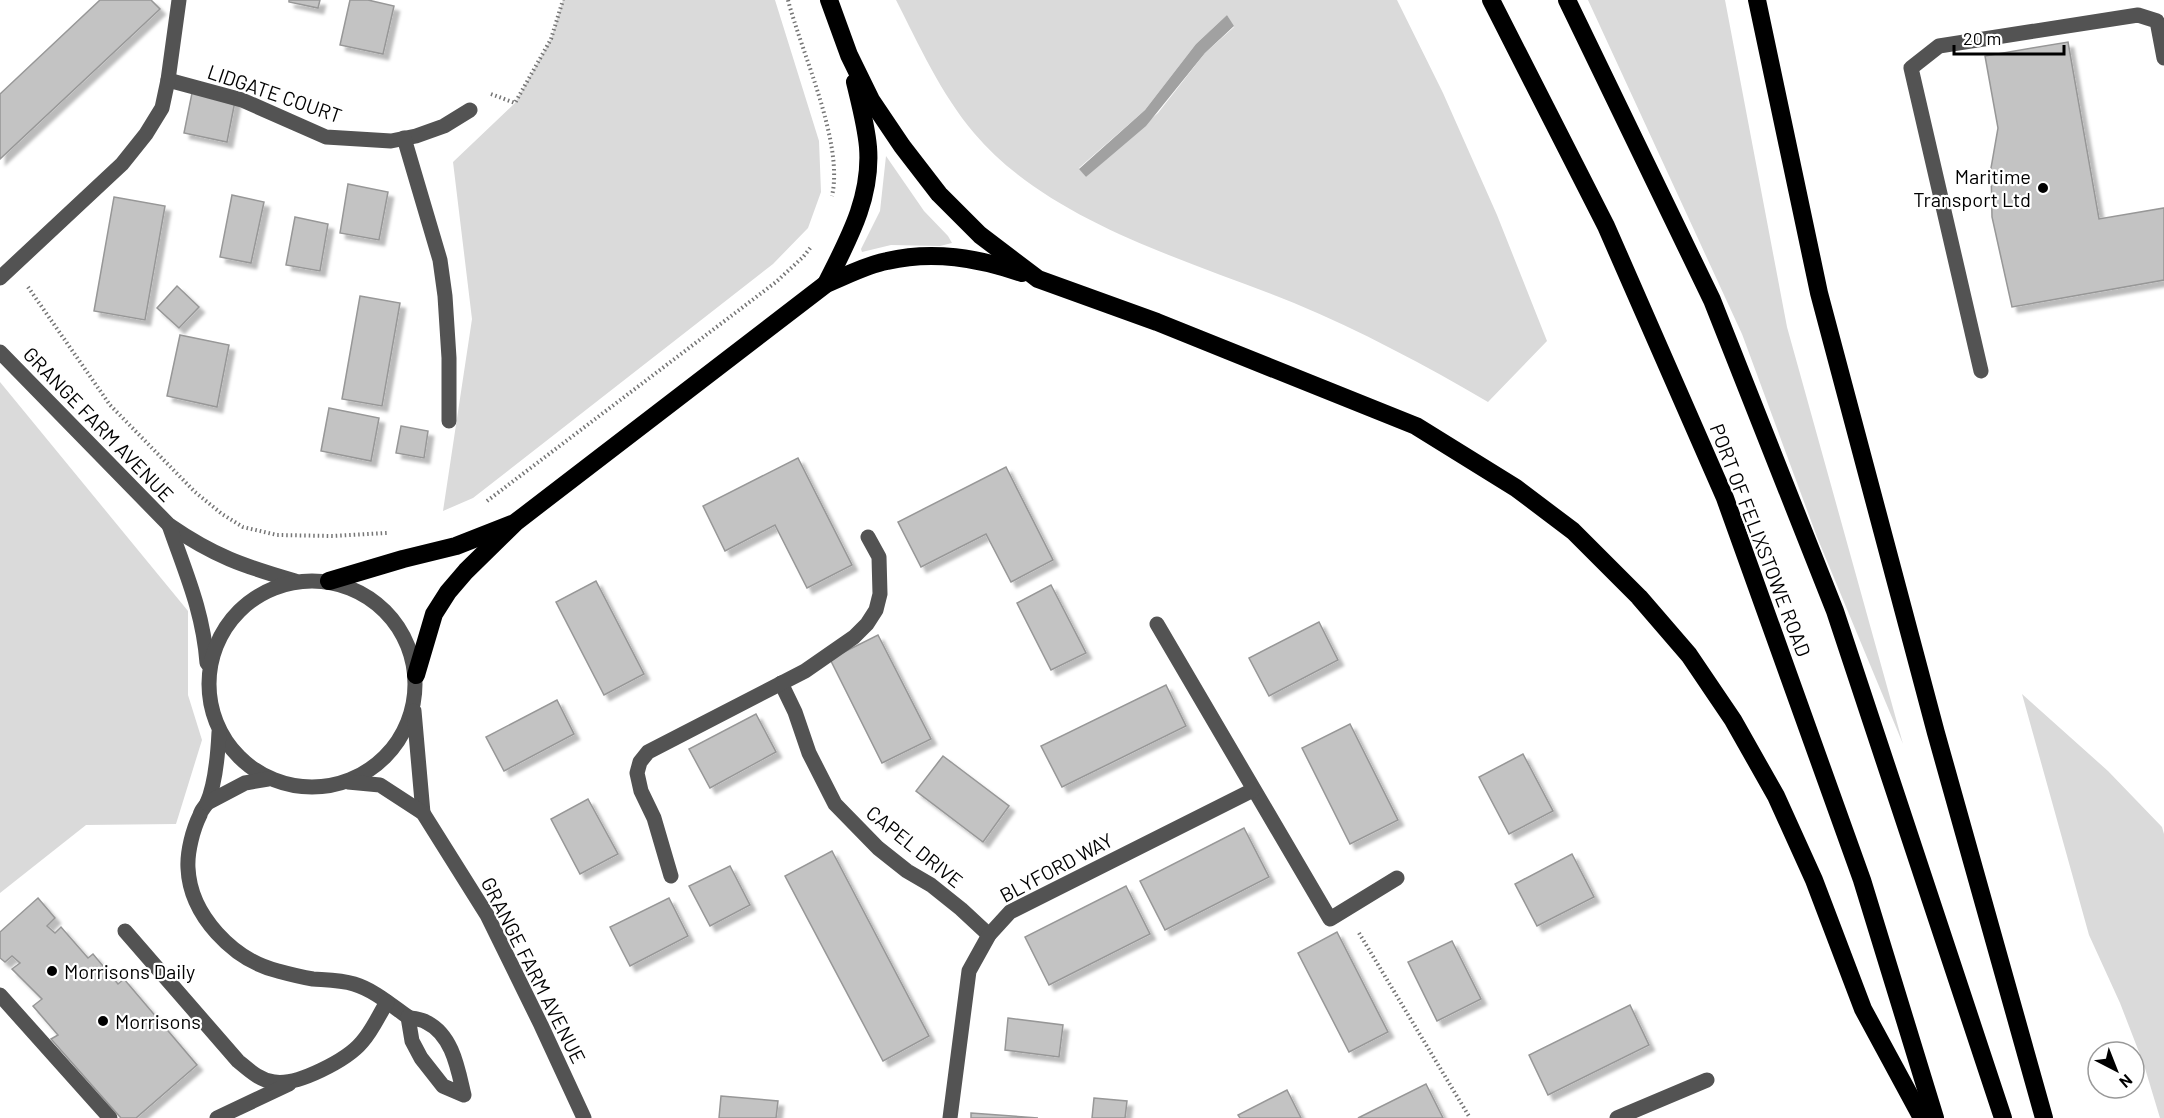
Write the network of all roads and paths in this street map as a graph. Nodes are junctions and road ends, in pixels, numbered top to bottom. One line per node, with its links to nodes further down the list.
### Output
1 (179, 0): 9 (street)
2 (562, 0): 10 (path)
3 (829, 0): 7 (highway)
4 (1491, 0): 51 (highway, PORT OF FELIXSTOWE ROAD)
5 (1567, 0): 52 (highway)
6 (1757, 0): 53 (highway)
7 (849, 55): 13 (highway); 14 (highway)
8 (2164, 58): 16 (street)
9 (168, 80): 11 (street, LIDGATE COURT); 12 (street)
10 (470, 110): 11 (street, LIDGATE COURT)
11 (404, 138): 17 (street)
12 (0, 278)
13 (1038, 279): 14 (highway); 50 (highway)
14 (826, 284): 18 (highway)
15 (0, 352): 19 (street, GRANGE FARM AVENUE)
16 (1981, 371)
17 (449, 421)
18 (516, 522): 22 (highway); 24 (highway)
19 (169, 525): 21 (street, GRANGE FARM AVENUE); 25 (street, GRANGE FARM AVENUE)
20 (868, 537): 26 (street)
21 (297, 581): 22 (street); 25 (street)
22 (329, 581): 24 (street)
23 (1157, 624): 31 (street)
24 (416, 675): 27 (street)
25 (208, 677): 28 (street)
26 (781, 683): 34 (street); 38 (street, CAPEL DRIVE)
27 (414, 706): 30 (street); 33 (street, GRANGE FARM AVENUE)
28 (219, 732): 29 (street); 32 (street)
29 (268, 779): 30 (street); 32 (street)
30 (348, 782): 33 (street, GRANGE FARM AVENUE)
31 (1253, 790): 36 (street); 38 (street, BLYFORD WAY)
32 (207, 803): 40 (street)
33 (423, 813): 46 (street, GRANGE FARM AVENUE)
34 (671, 876)
35 (1397, 878): 36 (street)
36 (1345, 909): 48 (path)
37 (125, 931): 43 (street)
38 (989, 935): 47 (street, BLYFORD WAY)
39 (0, 995): 44 (street)
40 (387, 1002): 41 (street); 43 (street)
41 (408, 1017): 41 (street)
42 (1707, 1080): 49 (street)
43 (294, 1081): 45 (street)
44 (111, 1118)
45 (218, 1118)
46 (584, 1118)
47 (950, 1118)
48 (1470, 1118)
49 (1617, 1118)
50 (1922, 1118)
51 (1935, 1118)
52 (2003, 1118)
53 (2044, 1118)

